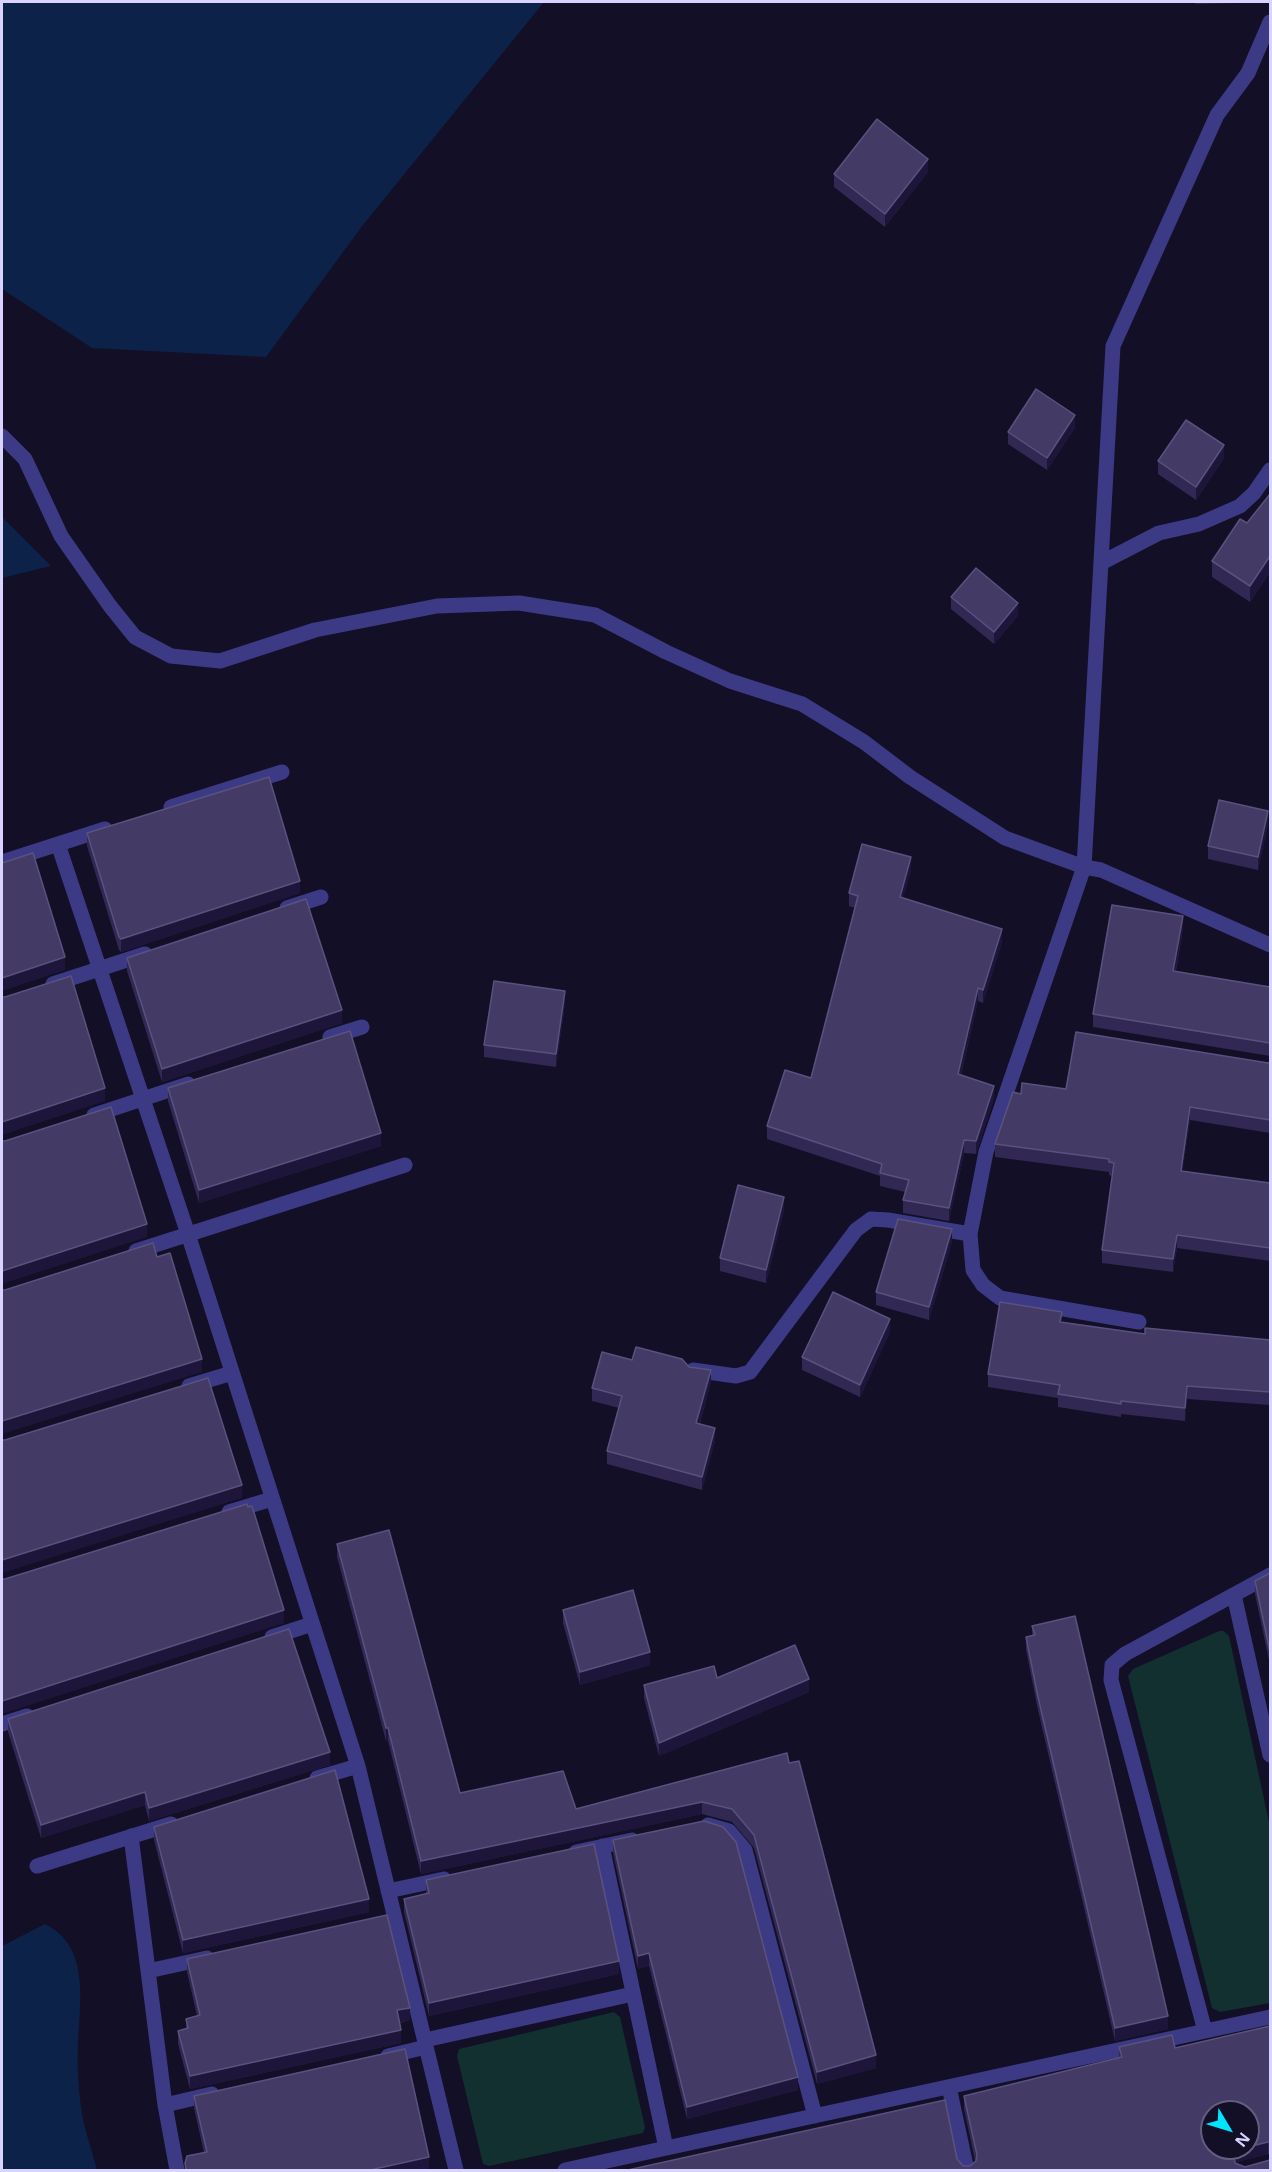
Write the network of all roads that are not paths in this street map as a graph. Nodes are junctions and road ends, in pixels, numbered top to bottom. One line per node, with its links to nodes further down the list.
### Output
1 (1270, 22): 4 (street)
2 (2, 436): 10 (street)
3 (1270, 470): 4 (street)
4 (1101, 563): 10 (street)
5 (282, 772): 6 (street)
6 (159, 811)
7 (114, 826): 8 (street)
8 (58, 844): 9 (street); 15 (street)
9 (2, 862)
10 (1084, 867): 13 (street); 24 (street)
11 (321, 897): 12 (street)
12 (277, 911)
13 (1270, 945)
14 (155, 951): 15 (street)
15 (100, 969): 16 (street); 20 (street)
16 (34, 990)
17 (362, 1027): 18 (street)
18 (318, 1041)
19 (198, 1080): 20 (street)
20 (143, 1098): 21 (street); 23 (street)
21 (78, 1120)
22 (405, 1165): 23 (street)
23 (188, 1234): 25 (street); 28 (street)
24 (970, 1234): 26 (street); 27 (street)
25 (122, 1256)
26 (1139, 1322)
27 (692, 1370)
28 (232, 1373): 29 (street); 30 (street)
29 (177, 1390)
30 (272, 1499): 31 (street); 34 (street)
31 (216, 1516)
32 (1270, 1575): 33 (street)
33 (1234, 1595): 38 (street); 54 (street)
34 (312, 1624): 35 (street); 39 (street)
35 (257, 1642)
36 (46, 1709): 37 (street)
37 (2, 1724)
38 (1270, 1755)
39 (358, 1766): 40 (street); 49 (street)
40 (301, 1783)
41 (187, 1819): 43 (street)
42 (693, 1827): 60 (street)
43 (131, 1836): 47 (street); 51 (street)
44 (648, 1837): 45 (street)
45 (602, 1846): 46 (street); 52 (street)
46 (557, 1856)
47 (37, 1866)
48 (456, 1877): 49 (street)
49 (388, 1891): 55 (street)
50 (226, 1953): 51 (street)
51 (148, 1971): 59 (street)
52 (633, 1994): 55 (street); 61 (street)
53 (1270, 2017): 54 (street)
54 (1205, 2031): 57 (street)
55 (425, 2044): 56 (street); 63 (street)
56 (369, 2060)
57 (949, 2087): 60 (street); 65 (street)
58 (222, 2092): 59 (street)
59 (165, 2105): 62 (street)
60 (815, 2116): 61 (street)
61 (666, 2148): 64 (street)
62 (177, 2170)
63 (456, 2170)
64 (568, 2170)
65 (967, 2170)

